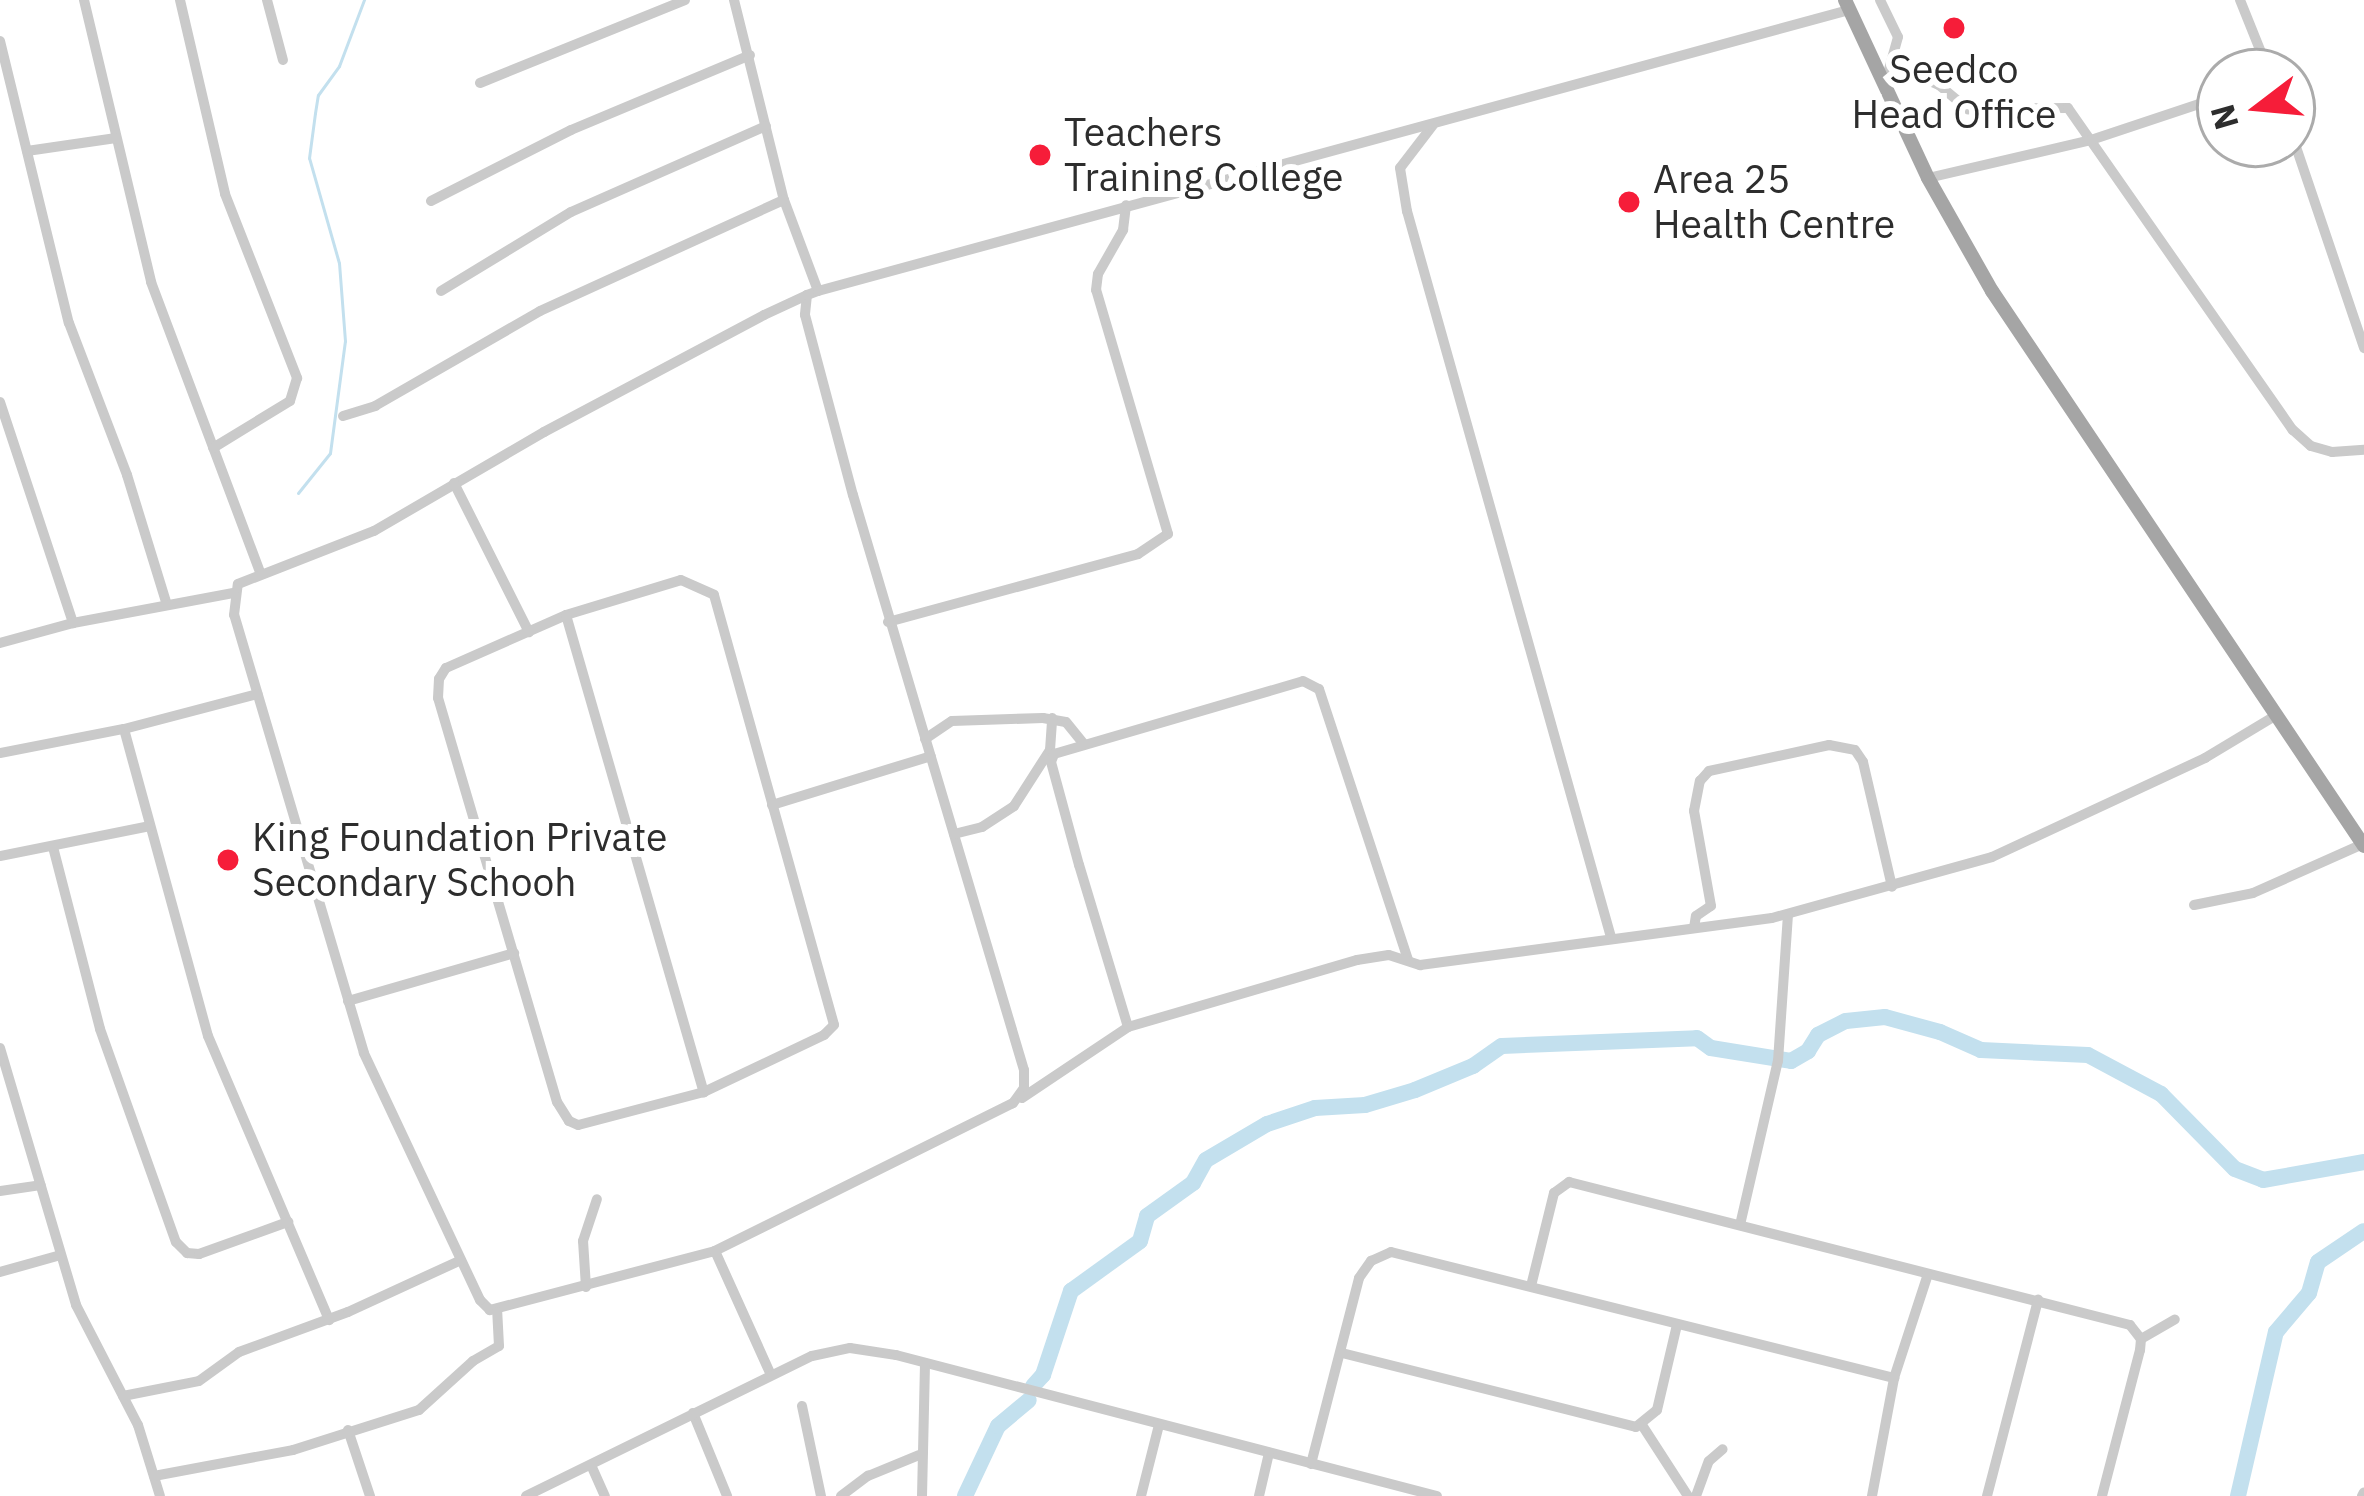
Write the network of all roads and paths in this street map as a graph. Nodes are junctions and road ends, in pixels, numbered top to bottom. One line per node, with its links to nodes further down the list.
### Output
1 (84, 0): 19 (street)
2 (179, 0): 32 (street)
3 (268, 0): 12 (street)
4 (685, 0): 14 (street)
5 (734, 0): 11 (street)
6 (1880, 0): 13 (street)
7 (2240, 0): 10 (street)
8 (1847, 5): 15 (main road); 17 (street)
9 (0, 41): 21 (street)
10 (2259, 48)
11 (750, 55): 18 (street); 25 (street)
12 (284, 60)
13 (1892, 64): 15 (street); 20 (street)
14 (480, 82)
15 (1884, 87): 23 (main road)
16 (2196, 106): 20 (street)
17 (1435, 123): 26 (street); 61 (street)
18 (766, 125): 24 (street); 27 (street)
19 (116, 138): 21 (street); 32 (street)
20 (2091, 140): 23 (street); 33 (street)
21 (27, 151): 37 (street)
22 (2303, 168): 29 (street)
23 (1928, 178): 44 (main road)
24 (784, 200): 28 (street); 31 (street)
25 (431, 201)
26 (1126, 205): 28 (street); 39 (street)
27 (441, 292)
28 (813, 293): 34 (street); 39 (street)
29 (2364, 348)
30 (0, 402): 40 (street)
31 (343, 416)
32 (213, 448): 35 (street)
33 (2364, 450)
34 (454, 483): 35 (street); 41 (street)
35 (260, 572): 36 (street)
36 (233, 593): 37 (street); 43 (street)
37 (167, 605): 40 (street)
38 (566, 615): 41 (street); 51 (street); 67 (street)
39 (888, 622): 47 (street)
40 (73, 623): 42 (street)
41 (529, 632): 62 (street)
42 (0, 643)
43 (257, 694): 46 (street); 64 (street)
44 (2275, 716): 54 (main road); 57 (street)
45 (1052, 718): 47 (street); 48 (street); 53 (street)
46 (124, 729): 49 (street); 52 (street)
47 (925, 739): 50 (street)
48 (1084, 744): 63 (street); 65 (street)
49 (0, 752)
50 (931, 756): 51 (street); 53 (street)
51 (772, 805): 67 (street)
52 (150, 826): 55 (street); 72 (street)
53 (954, 834): 68 (street)
54 (2362, 838): 58 (street)
55 (53, 847): 56 (street); 72 (street)
56 (0, 856)
57 (1892, 887): 59 (street); 60 (street)
58 (2194, 905)
59 (1788, 915): 60 (street); 73 (street)
60 (1694, 928): 61 (street)
61 (1611, 937): 63 (street)
62 (514, 953): 64 (street); 67 (street)
63 (1408, 961): 65 (street)
64 (348, 1001): 76 (street)
65 (1128, 1027): 68 (street)
66 (0, 1048): 69 (street)
67 (704, 1092)
68 (1013, 1102): 74 (street)
69 (41, 1185): 70 (street); 75 (street)
70 (0, 1191)
71 (597, 1199): 80 (street)
72 (287, 1222): 84 (street)
73 (1740, 1225): 78 (street); 79 (street)
74 (715, 1251): 80 (street); 89 (street)
75 (61, 1255): 77 (street); 92 (street)
76 (461, 1261): 82 (street); 84 (street)
77 (0, 1272)
78 (1928, 1274): 81 (street); 90 (street)
79 (1532, 1286): 85 (street); 87 (street)
80 (586, 1287): 82 (street)
81 (2038, 1300): 86 (street); 120 (street)
82 (497, 1312): 98 (street)
83 (2175, 1319): 86 (street)
84 (328, 1320): 91 (street)
85 (1677, 1325): 90 (street); 97 (street)
86 (2141, 1339): 121 (street)
87 (1342, 1353): 97 (street); 102 (street)
88 (925, 1363): 89 (street); 96 (street); 101 (street)
89 (771, 1375): 94 (street)
90 (1894, 1378): 119 (street)
91 (161, 1389): 92 (street); 95 (street)
92 (122, 1396): 95 (street)
93 (802, 1406): 111 (street)
94 (693, 1413): 103 (street); 110 (street)
95 (137, 1425): 104 (street)
96 (1159, 1425): 100 (street); 114 (street)
97 (1642, 1425): 118 (street)
98 (347, 1430): 104 (street); 107 (street)
99 (1723, 1449): 118 (street)
100 (1269, 1453): 102 (street); 115 (street)
101 (919, 1455): 112 (street); 113 (street)
102 (1311, 1464): 105 (street)
103 (591, 1465): 108 (street); 109 (street)
104 (154, 1476): 106 (street)
105 (1382, 1482): 116 (street); 117 (street)
106 (160, 1496)
107 (370, 1496)
108 (526, 1496)
109 (605, 1496)
110 (727, 1496)
111 (821, 1496)
112 (841, 1496)
113 (922, 1496)
114 (1141, 1496)
115 (1258, 1496)
116 (1378, 1496)
117 (1437, 1496)
118 (1692, 1496)
119 (1872, 1496)
120 (1987, 1496)
121 (2102, 1496)

